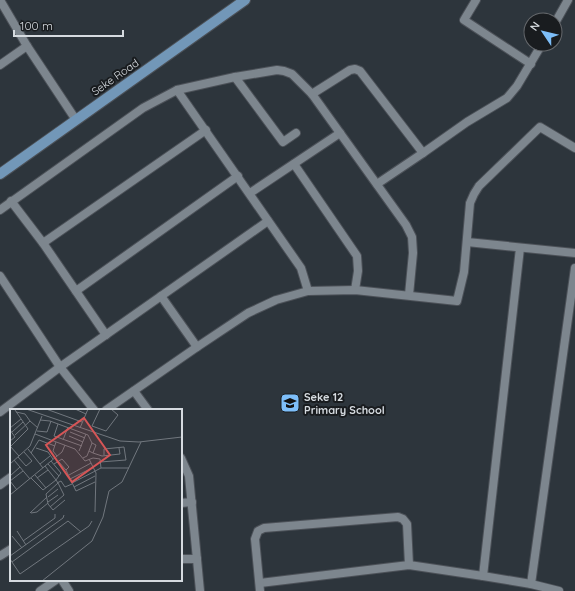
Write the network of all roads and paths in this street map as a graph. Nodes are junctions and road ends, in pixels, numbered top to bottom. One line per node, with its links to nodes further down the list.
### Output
1 (0, 0): 6 (street)
2 (244, 0): 13 (main road, Seke Road)
3 (476, 0): 8 (street)
4 (568, 0): 5 (street)
5 (561, 12)
6 (27, 46): 9 (street); 13 (street)
7 (538, 52): 8 (street)
8 (531, 64): 18 (street)
9 (0, 65)
10 (235, 77): 11 (street); 12 (street); 15 (street)
11 (177, 90): 14 (street); 24 (street)
12 (312, 94): 16 (street); 18 (street)
13 (76, 120): 20 (main road, Seke Road)
14 (206, 130): 21 (street); 28 (street)
15 (296, 133)
16 (340, 133): 19 (street); 22 (street)
17 (574, 145): 27 (street)
18 (423, 153): 22 (street)
19 (294, 164): 23 (street); 33 (street)
20 (0, 174)
21 (238, 176): 23 (street); 34 (street)
22 (377, 184): 36 (street)
23 (250, 193): 26 (street)
24 (11, 201): 25 (street); 28 (street)
25 (0, 210)
26 (268, 221): 35 (street); 37 (street)
27 (467, 242): 29 (street); 36 (street)
28 (43, 243): 34 (street)
29 (520, 248): 30 (street); 56 (street)
30 (575, 253)
31 (575, 268): 59 (street)
32 (0, 276): 40 (street)
33 (355, 290): 35 (street); 36 (street)
34 (76, 291): 38 (street)
35 (308, 291): 39 (street)
36 (409, 295)
37 (161, 296): 38 (street); 39 (street)
38 (106, 335): 40 (street)
39 (196, 346): 41 (street)
40 (60, 367): 42 (street); 45 (street)
41 (134, 391): 43 (street); 44 (street)
42 (93, 409)
43 (107, 409)
44 (147, 409)
45 (0, 412)
46 (182, 460): 49 (street)
47 (10, 478): 48 (street)
48 (0, 485)
49 (192, 502): 50 (street); 53 (street)
50 (182, 503)
51 (10, 549): 52 (street)
52 (0, 556)
53 (197, 559): 54 (street); 63 (street)
54 (182, 560)
55 (409, 565): 56 (street); 60 (street); 60 (street)
56 (483, 576): 59 (street)
57 (55, 581): 61 (street)
58 (63, 581): 62 (street)
59 (532, 584): 64 (street)
60 (260, 587)
61 (40, 591)
62 (69, 591)
63 (200, 591)
64 (559, 591)

